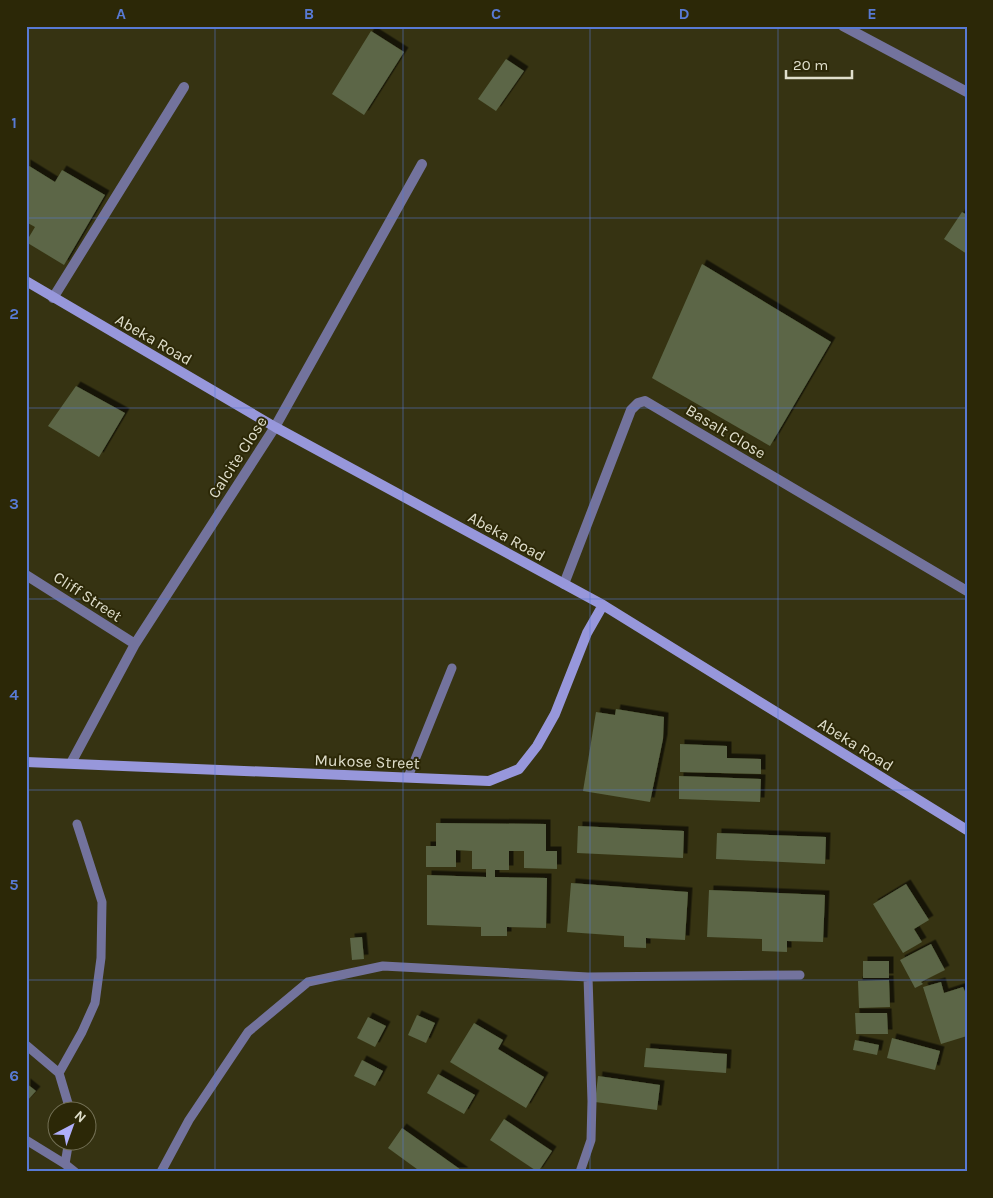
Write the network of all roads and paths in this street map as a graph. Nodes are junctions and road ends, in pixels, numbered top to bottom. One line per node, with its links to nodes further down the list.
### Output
1 (843, 26): 3 (street)
2 (184, 86): 6 (street)
3 (967, 92)
4 (422, 164): 7 (street, Calcite Close)
5 (26, 281): 6 (street, Abeka Road)
6 (53, 298): 7 (street, Abeka Road)
7 (275, 427): 9 (street, Abeka Road); 12 (street, Calcite Close)
8 (26, 574): 12 (street, Cliff Street)
9 (564, 584): 10 (street, Basalt Close); 11 (street, Abeka Road)
10 (967, 591)
11 (603, 606): 16 (street, Mukose Street); 18 (street, Abeka Road)
12 (135, 644): 15 (street, Calcite Close)
13 (452, 668): 16 (lane)
14 (26, 762): 15 (street, Mukose Street)
15 (72, 763): 16 (street, Mukose Street)
16 (408, 778)
17 (77, 824): 22 (lane)
18 (967, 830)
19 (800, 974): 20 (lane)
20 (588, 977): 28 (lane); 29 (lane)
21 (26, 1045): 22 (lane)
22 (59, 1073): 23 (lane)
23 (67, 1100)
24 (26, 1140): 26 (lane)
25 (67, 1150): 26 (lane)
26 (65, 1164): 27 (lane)
27 (75, 1172)
28 (161, 1172)
29 (580, 1172)

